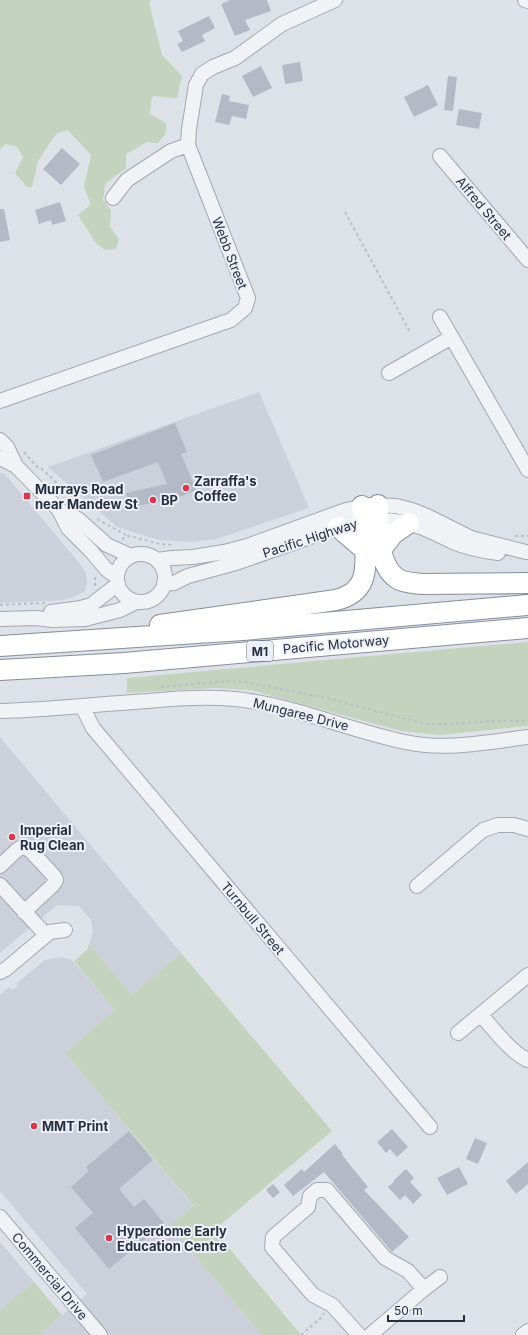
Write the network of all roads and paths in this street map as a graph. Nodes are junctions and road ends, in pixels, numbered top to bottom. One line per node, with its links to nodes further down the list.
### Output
1 (335, 0): 2 (street, Webb Street)
2 (188, 145): 4 (street); 11 (street, Webb Street)
3 (440, 156): 6 (street, Alfred Street)
4 (113, 198)
5 (345, 212): 8 (path)
6 (528, 260)
7 (440, 317): 9 (street)
8 (410, 332)
9 (452, 337): 10 (street); 16 (street)
10 (389, 373)
11 (0, 401)
12 (0, 440): 15 (street)
13 (22, 451): 18 (path)
14 (0, 458): 15 (street)
15 (16, 466): 17 (street)
16 (528, 470)
17 (59, 510): 26 (street); 29 (street)
18 (86, 511)
19 (370, 513): 21 (street, Pacific Highway); 22 (street, Pacific Highway); 24 (highway); 25 (street, Pacific Highway); 27 (street, Pacific Highway)
20 (96, 518): 23 (path)
21 (409, 523): 24 (highway); 25 (street, Pacific Highway)
22 (338, 527): 24 (highway); 31 (street, Pacific Highway)
23 (128, 536)
24 (373, 551): 30 (highway); 40 (highway)
25 (527, 552)
26 (131, 556): 27 (street); 29 (street)
27 (157, 560): 31 (street)
28 (96, 570): 32 (path)
29 (117, 581): 33 (street); 37 (street)
30 (528, 583)
31 (164, 584): 33 (street)
32 (94, 587)
33 (136, 602): 37 (street)
34 (48, 603): 35 (path)
35 (0, 605)
36 (528, 605): 40 (highway, Pacific Motorway / M1)
37 (36, 618): 38 (street)
38 (0, 619)
39 (528, 628): 42 (highway, Pacific Motorway / M1)
40 (137, 638): 41 (highway, Pacific Motorway / M1)
41 (0, 646)
42 (0, 670)
43 (82, 706): 44 (street, Mungaree Drive); 45 (street, Mungaree Drive); 58 (street, Turnbull Street)
44 (0, 712)
45 (528, 737)
46 (528, 829): 49 (street)
47 (0, 866): 50 (street)
48 (0, 885): 50 (street)
49 (417, 886)
50 (24, 912): 52 (street)
51 (65, 930): 52 (street)
52 (46, 936): 53 (street)
53 (0, 972)
54 (528, 975): 55 (street)
55 (481, 1014): 56 (street); 57 (street)
56 (458, 1034)
57 (528, 1060)
58 (430, 1127)
59 (0, 1217): 64 (street, Commercial Drive)
60 (440, 1277): 61 (street)
61 (424, 1289): 62 (street); 67 (street)
62 (328, 1302): 65 (path); 66 (street)
63 (528, 1331): 68 (street)
64 (100, 1335)
65 (301, 1335)
66 (359, 1335)
67 (370, 1335)
68 (523, 1335)

